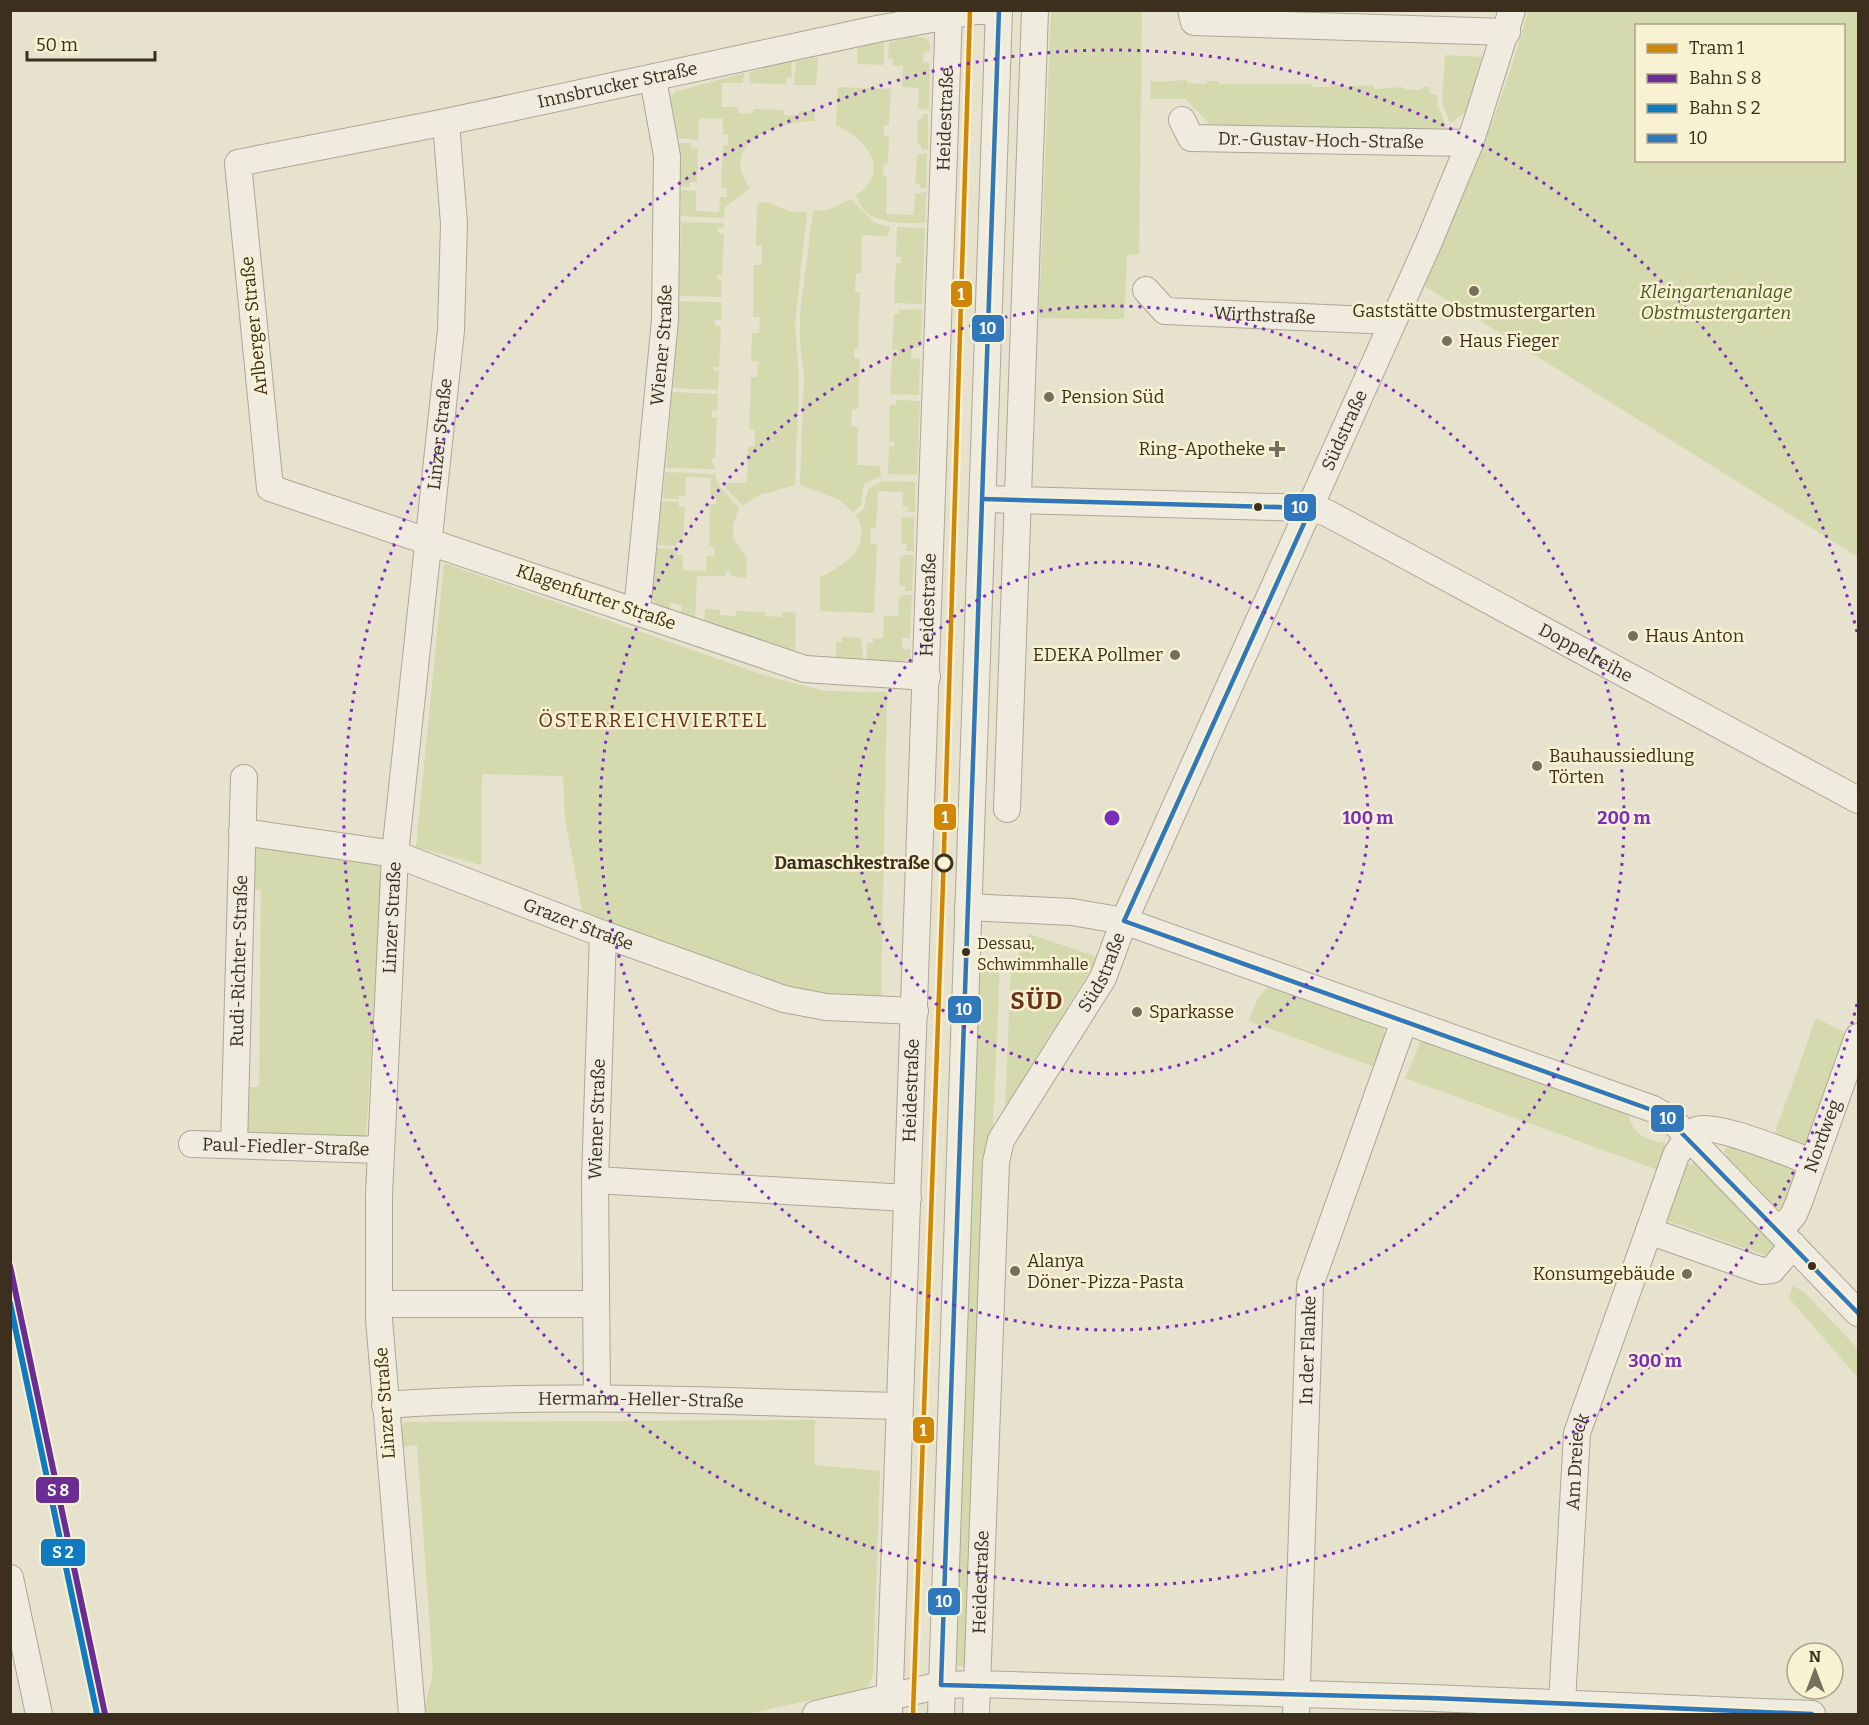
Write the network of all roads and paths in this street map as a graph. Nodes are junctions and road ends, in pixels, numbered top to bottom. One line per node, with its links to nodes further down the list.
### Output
1 (1035, 10): 15 (street)
2 (1191, 10): 5 (street)
3 (999, 11): 4 (street, Innsbrucker Straße); 14 (street, Heidestraße)
4 (949, 14): 6 (street, Innsbrucker Straße); 19 (street, Heidestraße)
5 (1510, 21): 9 (street, Südstraße)
6 (653, 79): 8 (street, Innsbrucker Straße); 18 (street, Wiener Straße)
7 (1182, 120): 9 (street, Dr.-Gustav-Hoch-Straße)
8 (446, 122): 10 (street, Innsbrucker Straße); 17 (street, Linzer Straße)
9 (1470, 143): 12 (street, Südstraße)
10 (238, 164): 13 (street, Arlberger Straße)
11 (1146, 290): 12 (street, Wirthstraße)
12 (1392, 321): 16 (street, Südstraße)
13 (270, 488): 17 (street, Klagenfurter Straße)
14 (983, 499): 15 (street); 25 (street, Heidestraße)
15 (1018, 500): 16 (street); 22 (street)
16 (1311, 508): 21 (street, Doppelreihe); 26 (street, Südstraße)
17 (430, 541): 18 (street, Klagenfurter Straße); 24 (street, Linzer Straße)
18 (636, 611): 19 (street, Klagenfurter Straße)
19 (927, 677): 28 (street, Heidestraße)
20 (244, 778): 23 (street, Rudi-Richter-Straße)
21 (1858, 800)
22 (1007, 809)
23 (242, 832): 24 (street, Grazer Straße); 34 (street, Rudi-Richter-Straße)
24 (395, 854): 27 (street, Grazer Straße); 35 (street, Linzer Straße)
25 (968, 907): 26 (street); 49 (street, Heidestraße)
26 (1124, 921): 29 (street); 31 (street, Südstraße)
27 (603, 934): 28 (street, Grazer Straße); 37 (street, Wiener Straße)
28 (915, 1011): 38 (street, Heidestraße)
29 (1404, 1021): 32 (street); 51 (street, In der Flanke)
30 (1858, 1037): 36 (street, Nordweg)
31 (1007, 1129): 48 (street, Heidestraße)
32 (1689, 1137): 36 (street); 39 (street, Am Dreieck); 40 (street)
33 (192, 1144): 34 (street, Paul-Fiedler-Straße)
34 (234, 1145): 35 (street, Paul-Fiedler-Straße)
35 (381, 1150): 41 (street, Linzer Straße)
36 (1812, 1162): 40 (street, Nordweg)
37 (595, 1180): 38 (street); 42 (street, Wiener Straße)
38 (908, 1198): 46 (street, Heidestraße)
39 (1649, 1231): 40 (street); 50 (street, Am Dreieck)
40 (1786, 1238): 43 (street)
41 (379, 1304): 42 (street); 45 (street, Linzer Straße)
42 (596, 1304): 44 (street, Wiener Straße)
43 (1858, 1313)
44 (597, 1398): 45 (street, Hermann-Heller-Straße); 46 (street, Hermann-Heller-Straße)
45 (385, 1405): 55 (street, Linzer Straße)
46 (898, 1406): 52 (street, Heidestraße)
47 (10, 1578): 54 (street)
48 (978, 1684): 49 (street); 51 (street); 58 (street, Heidestraße)
49 (941, 1685): 52 (street); 57 (street, Heidestraße)
50 (1562, 1703): 51 (street); 53 (street)
51 (1297, 1704)
52 (889, 1706): 56 (street)
53 (1613, 1710): 59 (street)
54 (39, 1714)
55 (412, 1714)
56 (816, 1714)
57 (941, 1714)
58 (976, 1714)
59 (1812, 1714)

